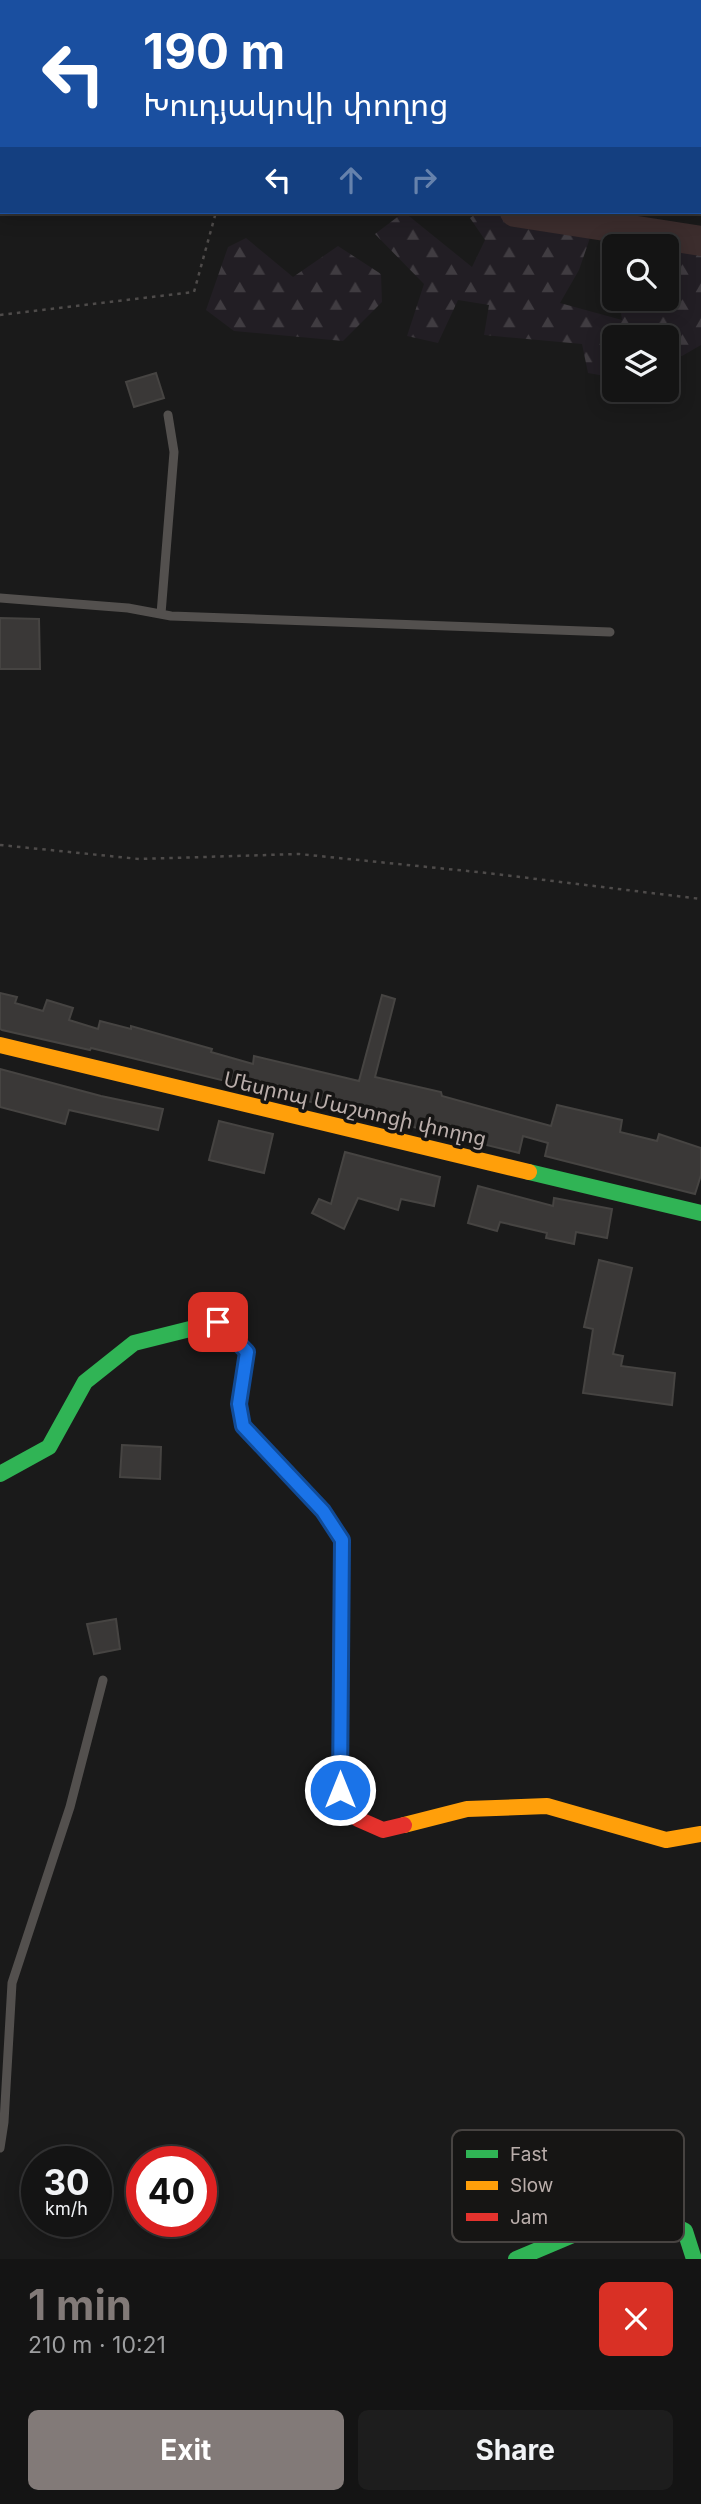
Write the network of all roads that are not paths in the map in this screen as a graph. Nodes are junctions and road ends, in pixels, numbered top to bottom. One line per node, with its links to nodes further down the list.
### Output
1 (168, 415): 3 (lane)
2 (0, 598): 3 (lane)
3 (161, 614): 4 (lane)
4 (610, 632)
5 (0, 1045): 6 (street, Մեսրոպ Մաշտոցի փողոց)
6 (701, 1213)
7 (0, 1474): 9 (street)
8 (103, 1680): 10 (lane)
9 (701, 1834)
10 (0, 2148)
11 (684, 2231): 14 (street)
12 (556, 2242): 13 (street)
13 (516, 2259)
14 (694, 2259)

